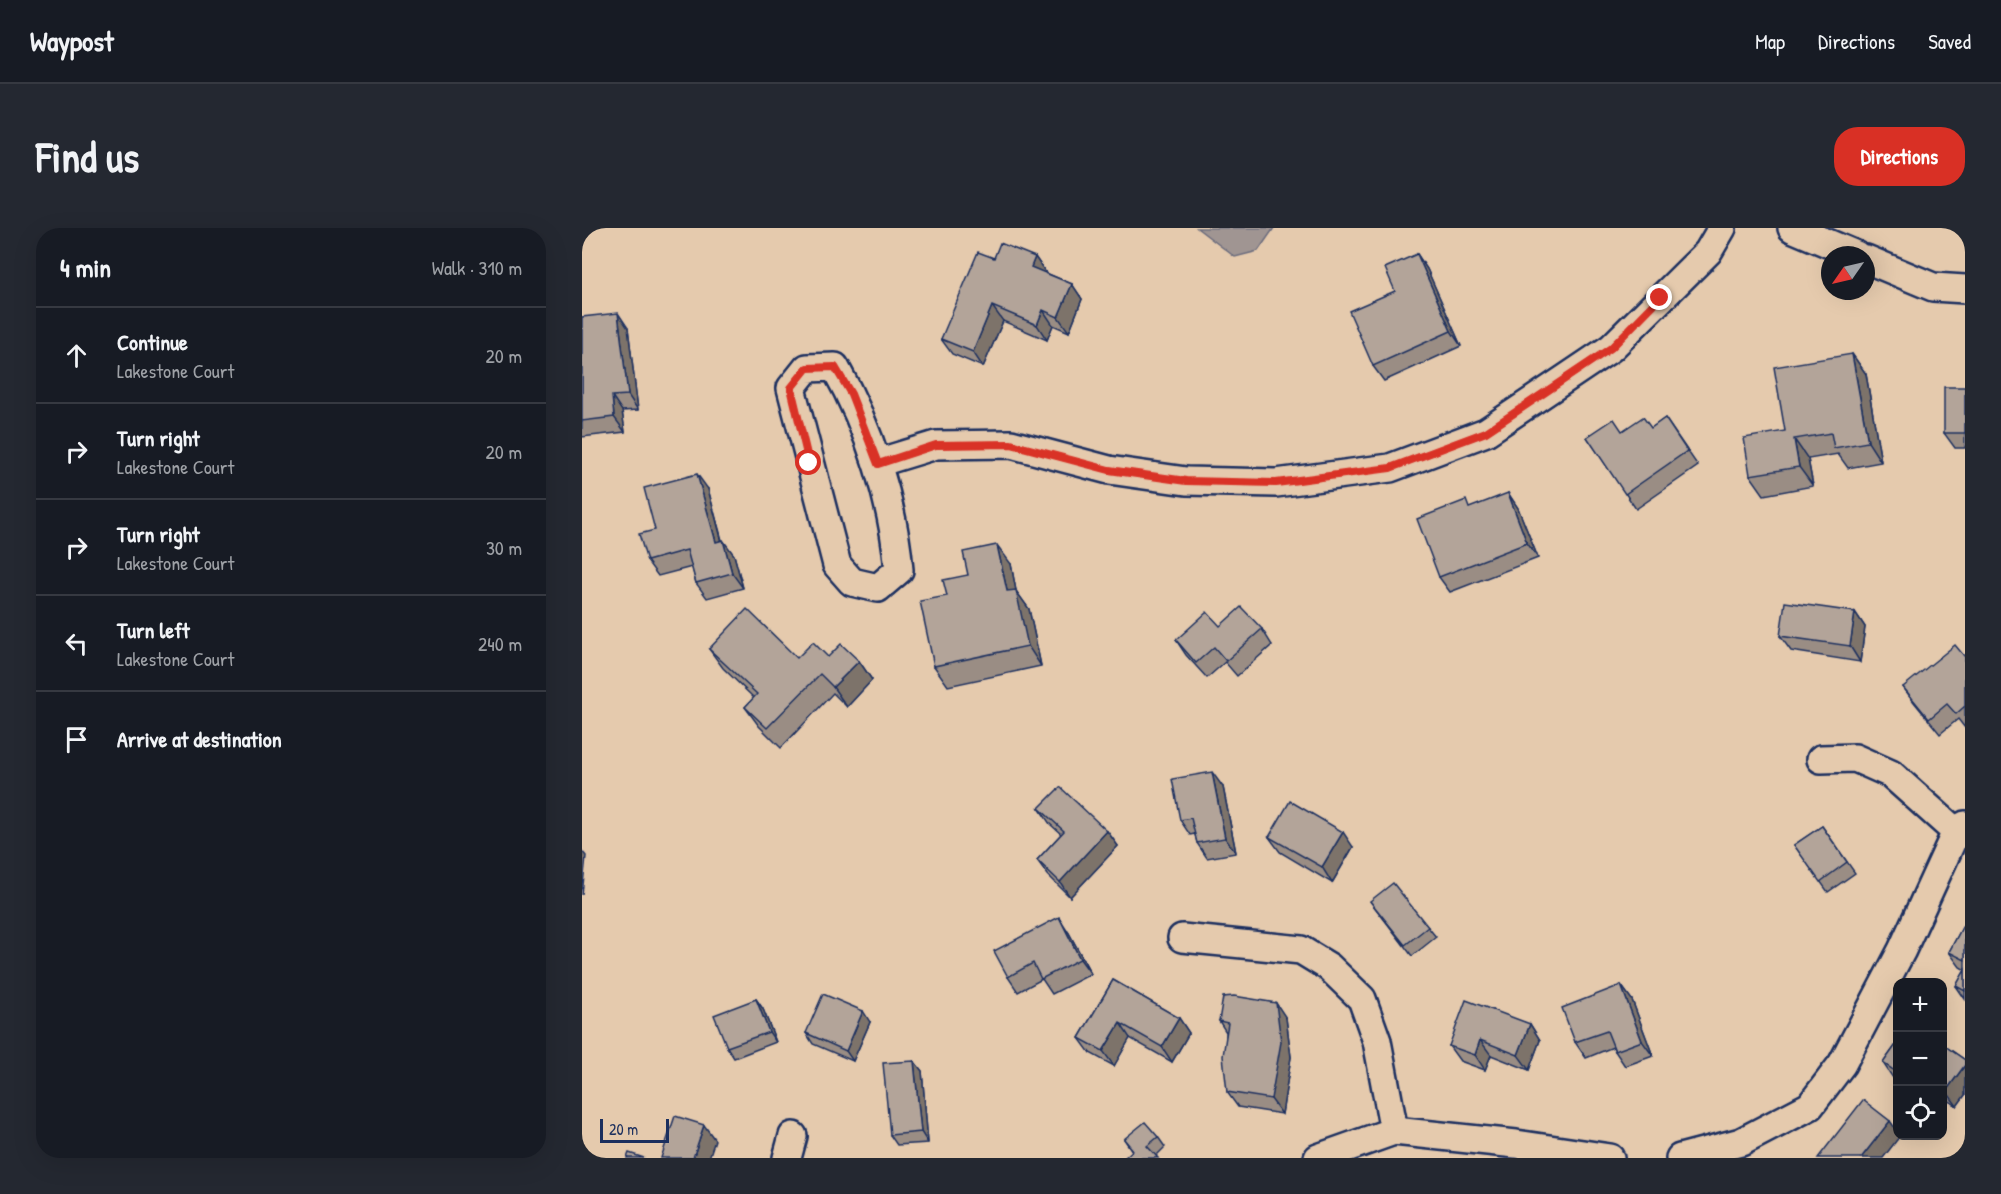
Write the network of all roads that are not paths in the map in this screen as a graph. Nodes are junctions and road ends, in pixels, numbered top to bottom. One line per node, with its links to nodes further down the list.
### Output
1 (1722, 228): 6 (street)
2 (1792, 228): 3 (street)
3 (1835, 246)
4 (1875, 263): 5 (street)
5 (1965, 290)
6 (878, 464): 6 (street)
7 (1821, 759): 8 (street)
8 (1961, 828): 11 (street)
9 (1182, 938): 10 (street)
10 (1394, 1131): 12 (street); 13 (street)
11 (1744, 1150): 14 (street)
12 (1318, 1158)
13 (1610, 1158)
14 (1680, 1158)

